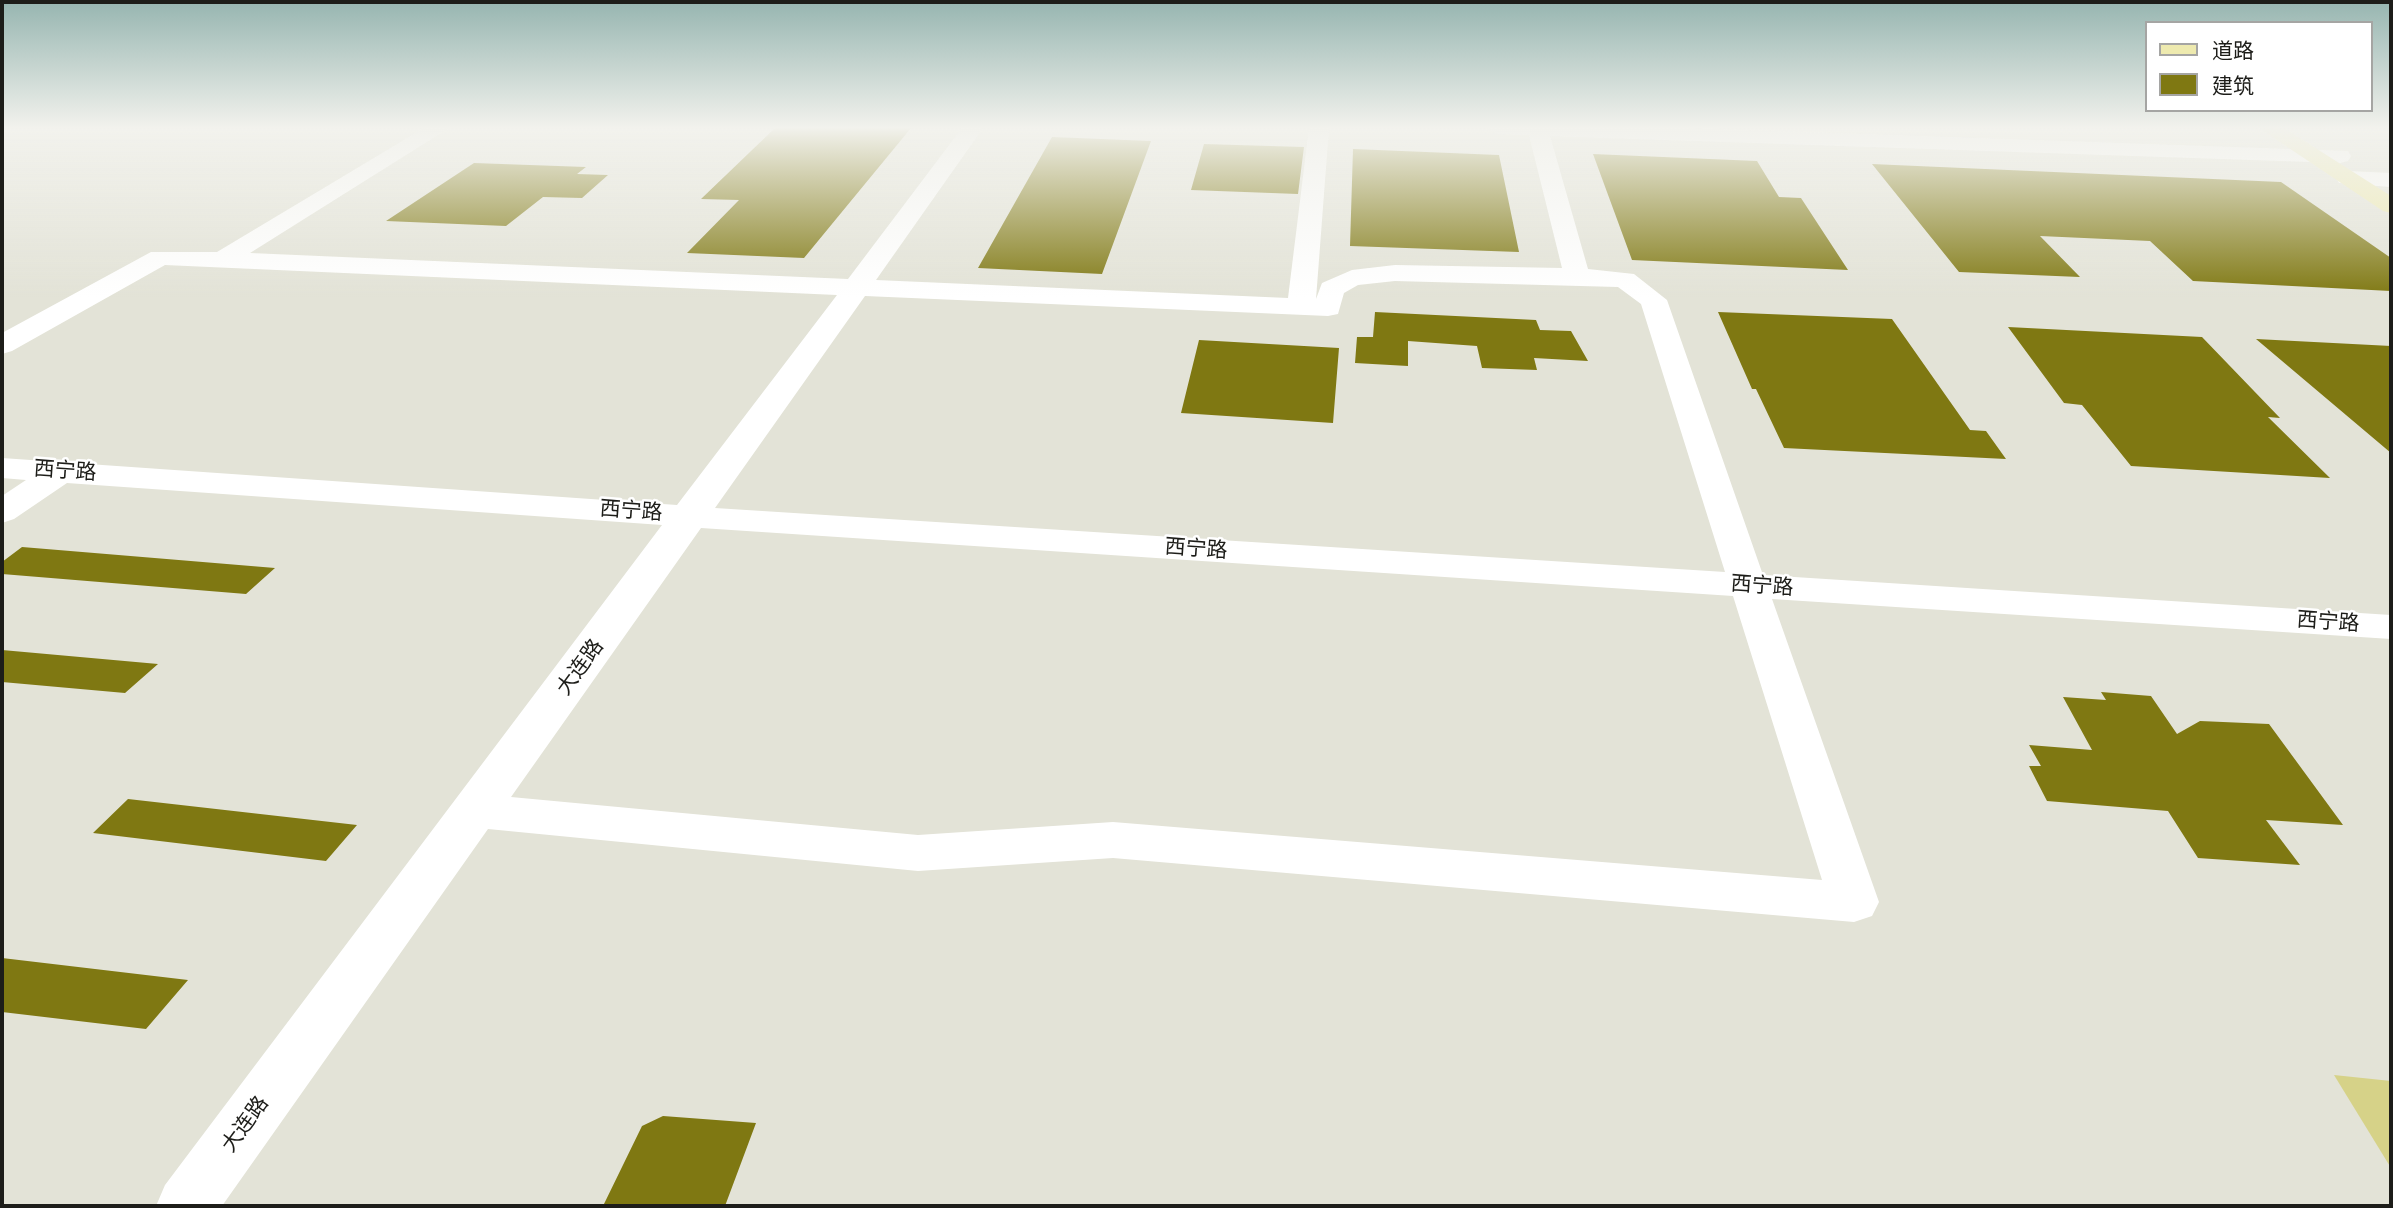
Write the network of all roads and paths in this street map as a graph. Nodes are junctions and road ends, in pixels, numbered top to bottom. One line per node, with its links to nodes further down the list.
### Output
1 (346, 184): 7 (street)
2 (932, 184): 9 (street, 大连路)
3 (1313, 184): 10 (street)
4 (1553, 184): 8 (street)
5 (2365, 184): 6 (main road)
6 (2391, 206)
7 (221, 260): 9 (street); 11 (street)
8 (1577, 276): 10 (street); 16 (street)
9 (857, 288): 10 (street); 15 (street, 大连路)
10 (1301, 307)
11 (2, 345)
12 (2, 468): 13 (street, 西宁路)
13 (62, 471): 14 (street); 15 (street, 西宁路)
14 (2, 512)
15 (692, 517): 16 (street, 西宁路); 18 (street, 大连路)
16 (1748, 586): 17 (street, 西宁路); 18 (street)
17 (2391, 627)
18 (476, 811): 19 (street, 大连路)
19 (187, 1206)

